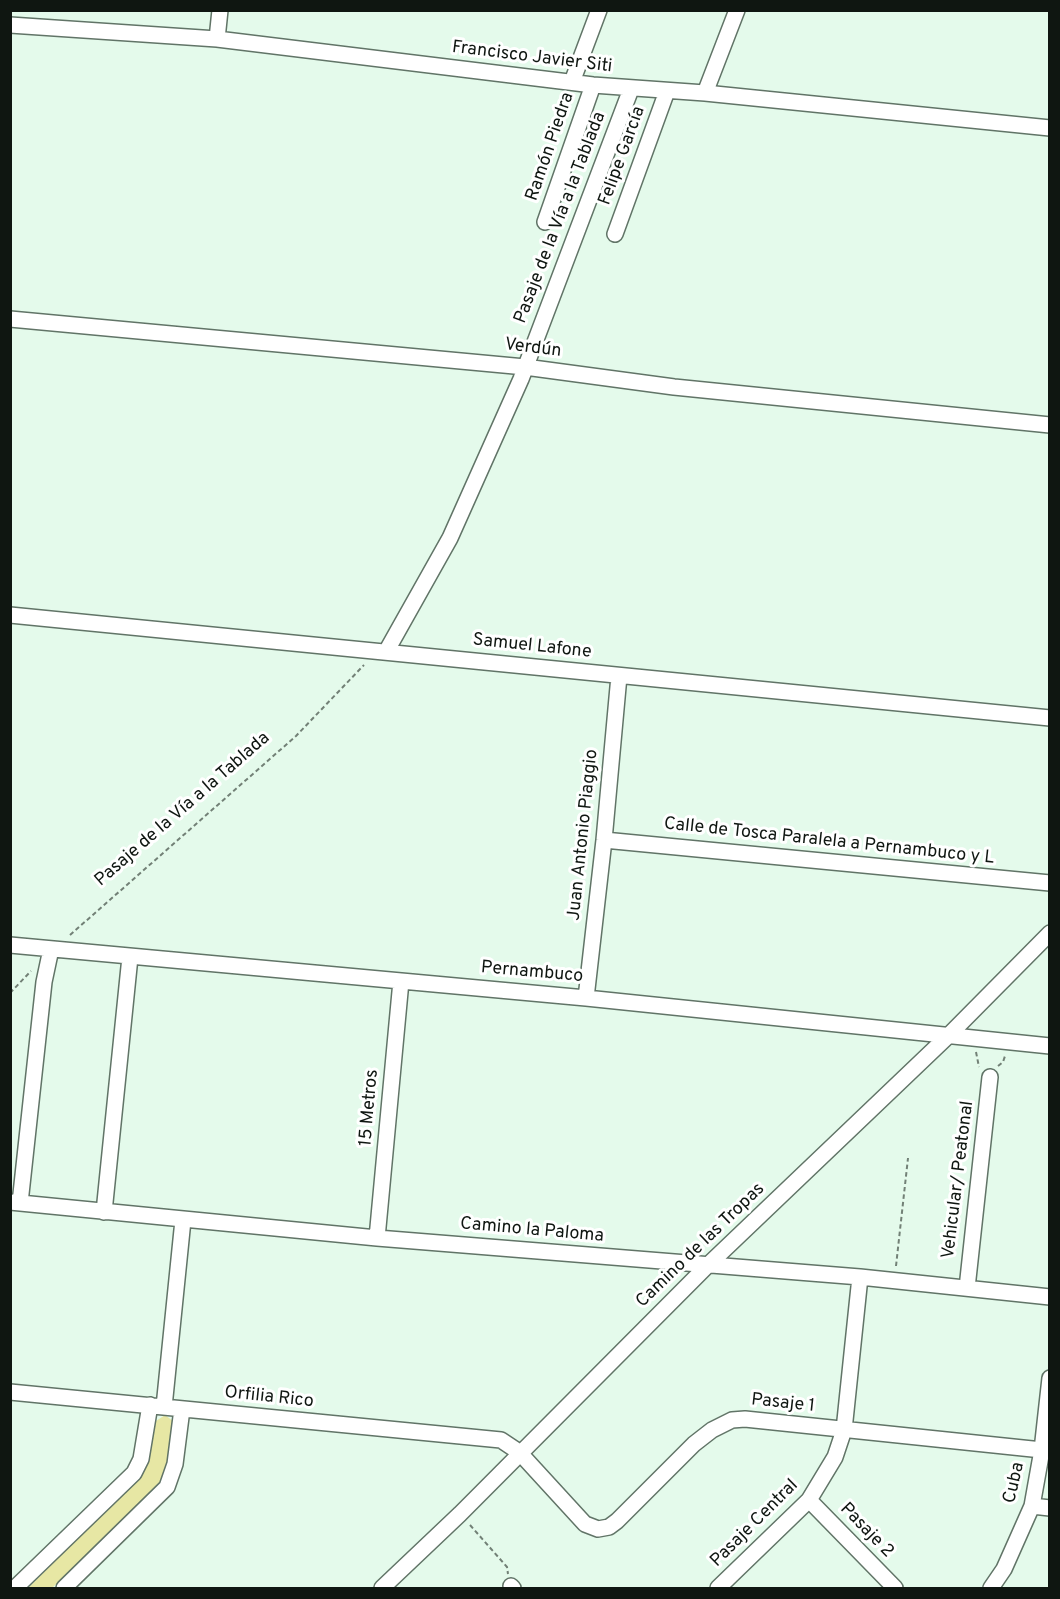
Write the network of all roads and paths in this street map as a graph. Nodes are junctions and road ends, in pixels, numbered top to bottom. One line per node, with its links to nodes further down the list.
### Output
1 (220, 10): 5 (street)
2 (599, 10): 6 (street, Ramón Piedra)
3 (738, 10): 10 (street)
4 (10, 24): 5 (street, Francisco Javier Siti)
5 (217, 39): 6 (street, Francisco Javier Siti)
6 (572, 82): 7 (street, Francisco Javier Siti)
7 (593, 85): 8 (street, Francisco Javier Siti); 12 (street, Ramón Piedra)
8 (631, 89): 9 (street, Francisco Javier Siti); 15 (street, Pasaje de la Vía a la Tablada)
9 (667, 91): 10 (street, Francisco Javier Siti); 13 (street, Felipe García)
10 (705, 93): 11 (street, Francisco Javier Siti)
11 (1050, 128)
12 (545, 222)
13 (615, 234)
14 (10, 319): 15 (street, Verdún)
15 (525, 367): 16 (street, Verdún); 18 (street, Pasaje de la Vía a la Tablada)
16 (1050, 425)
17 (10, 615): 18 (street, Samuel Lafone)
18 (382, 651): 19 (street, Samuel Lafone); 25 (path, Pasaje de la Vía a la Tablada)
19 (619, 676): 20 (street, Samuel Lafone); 21 (street, Juan Antonio Piaggio)
20 (1050, 718)
21 (604, 840): 22 (street, Calle de Tosca Paralela a Pernambuco y L); 29 (street, Juan Antonio Piaggio)
22 (1050, 883)
23 (1050, 933): 30 (street, Camino de las Tropas)
24 (10, 945): 25 (street, Pernambuco)
25 (51, 949): 26 (street, Pernambuco); 28 (path, Pasaje de la Vía a la Tablada); 36 (street)
26 (130, 957): 27 (street, Pernambuco); 37 (street)
27 (401, 981): 29 (street, Pernambuco); 39 (street, 15 Metros)
28 (10, 993)
29 (586, 998): 30 (street, Pernambuco)
30 (948, 1036): 31 (street, Pernambuco); 40 (street, Camino de las Tropas)
31 (977, 1039): 32 (street, Pernambuco); 34 (path)
32 (1007, 1041): 33 (street, Pernambuco); 34 (path)
33 (1050, 1046)
34 (990, 1077): 43 (street, Vehicular/ Peatonal)
35 (908, 1158): 42 (path)
36 (15, 1203): 37 (street, Camino la Paloma)
37 (104, 1212): 38 (street, Camino la Paloma)
38 (183, 1220): 39 (street, Camino la Paloma); 47 (street)
39 (377, 1238): 40 (street, Camino la Paloma)
40 (707, 1266): 41 (street, Camino la Paloma); 51 (street, Camino de las Tropas)
41 (860, 1278): 42 (street, Camino la Paloma); 49 (street, Pasaje Central)
42 (894, 1281): 43 (street, Camino la Paloma)
43 (967, 1288): 44 (street, Camino la Paloma)
44 (1050, 1297)
45 (1050, 1378): 50 (street, Cuba)
46 (10, 1392): 47 (street, Orfilia Rico)
47 (157, 1406): 48 (street, Orfilia Rico); 57 (street)
48 (182, 1409): 51 (street, Orfilia Rico); 58 (street)
49 (844, 1430): 50 (street, Pasaje 1); 51 (street, Pasaje 1); 52 (street, Pasaje Central)
50 (1042, 1450): 53 (street, Cuba)
51 (519, 1452): 55 (street, Camino de las Tropas)
52 (809, 1500): 60 (street, Pasaje Central); 61 (street, Pasaje 2)
53 (1032, 1506): 54 (street); 62 (street, Cuba)
54 (1050, 1508)
55 (460, 1514): 56 (path); 59 (street, Camino de las Tropas)
56 (512, 1587)
57 (15, 1588)
58 (64, 1588)
59 (382, 1588)
60 (718, 1588)
61 (895, 1588)
62 (991, 1588)

